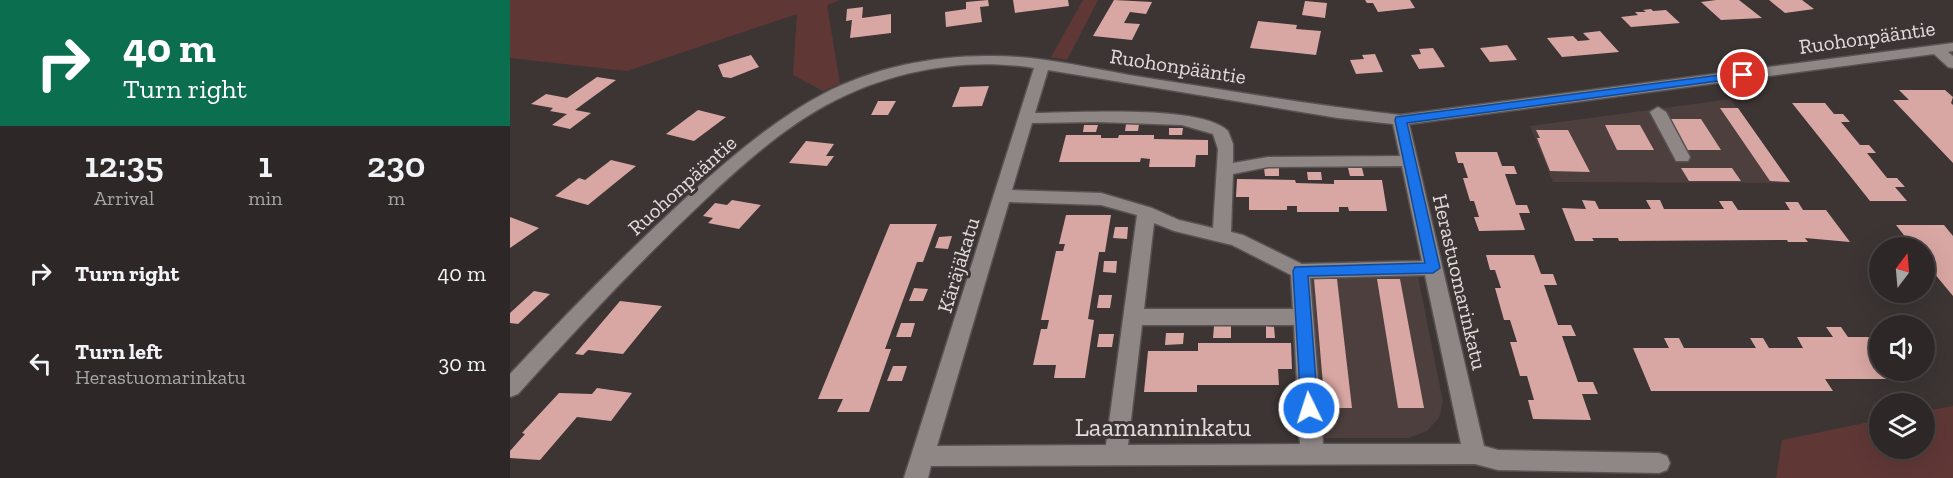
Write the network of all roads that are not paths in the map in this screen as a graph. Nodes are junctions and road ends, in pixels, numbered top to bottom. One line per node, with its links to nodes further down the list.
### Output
1 (1945, 48): 2 (street); 6 (street, Ruohonpääntie)
2 (1953, 64)
3 (1042, 65): 5 (street, Käräjäkatu); 6 (street, Ruohonpääntie); 17 (street, Ruohonpääntie)
4 (1658, 112): 7 (street)
5 (1026, 118): 9 (street); 10 (street, Käräjäkatu)
6 (1400, 120): 8 (street, Herastuomarinkatu)
7 (1682, 157)
8 (1410, 161): 9 (street); 13 (street, Herastuomarinkatu)
9 (1226, 170): 12 (street)
10 (1002, 196): 11 (street); 21 (street, Käräjäkatu)
11 (1146, 212): 12 (street); 15 (street)
12 (1222, 236): 14 (street)
13 (1433, 268): 14 (street); 19 (street, Herastuomarinkatu)
14 (1300, 271): 16 (street)
15 (1132, 316): 16 (street); 20 (street)
16 (1303, 317): 18 (street)
17 (510, 388)
18 (1312, 454): 19 (street, Laamanninkatu); 20 (street, Laamanninkatu)
19 (1475, 454): 22 (street, Laamanninkatu)
20 (1116, 455): 21 (street, Laamanninkatu)
21 (923, 456): 23 (street, Käräjäkatu)
22 (1659, 463)
23 (916, 478)

